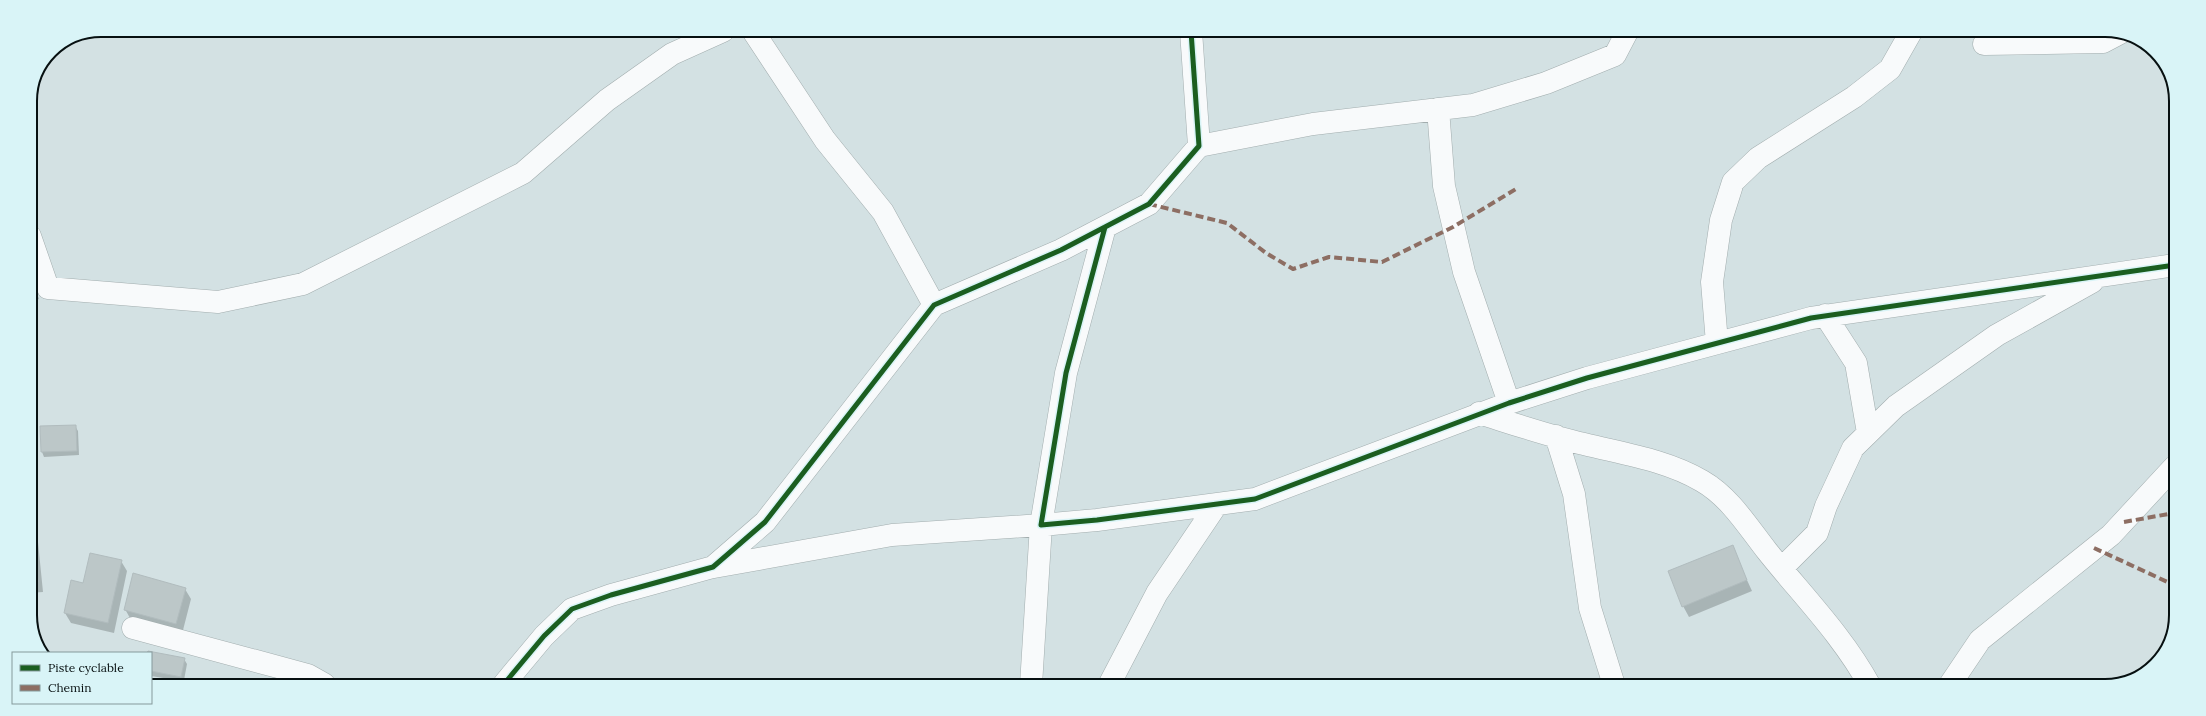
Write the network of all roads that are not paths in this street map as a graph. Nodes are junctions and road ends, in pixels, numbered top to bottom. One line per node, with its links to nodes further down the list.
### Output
1 (710, 37): 11 (street)
2 (756, 37): 14 (street)
3 (1191, 37): 9 (street)
4 (1624, 37): 8 (street)
5 (1908, 37): 16 (street)
6 (2111, 38): 7 (street)
7 (1984, 44)
8 (1438, 109): 9 (street); 17 (street)
9 (1199, 146): 10 (street)
10 (1105, 227): 14 (street); 23 (street)
11 (37, 256)
12 (2169, 266): 13 (street)
13 (2104, 275): 15 (street); 19 (street)
14 (934, 305): 24 (street)
15 (1825, 316): 16 (street); 19 (street)
16 (1717, 343): 17 (street)
17 (1509, 403): 18 (street)
18 (1480, 414): 20 (street); 22 (street)
19 (1868, 433): 25 (street)
20 (1556, 436): 25 (street); 31 (street)
21 (2169, 472): 33 (street)
22 (1217, 504): 23 (street); 30 (street)
23 (1041, 526): 24 (street); 29 (street)
24 (713, 567): 28 (street)
25 (1782, 568): 32 (street)
26 (133, 628): 27 (street)
27 (315, 679)
28 (508, 679)
29 (1031, 679)
30 (1112, 679)
31 (1612, 679)
32 (1866, 679)
33 (1954, 679)

